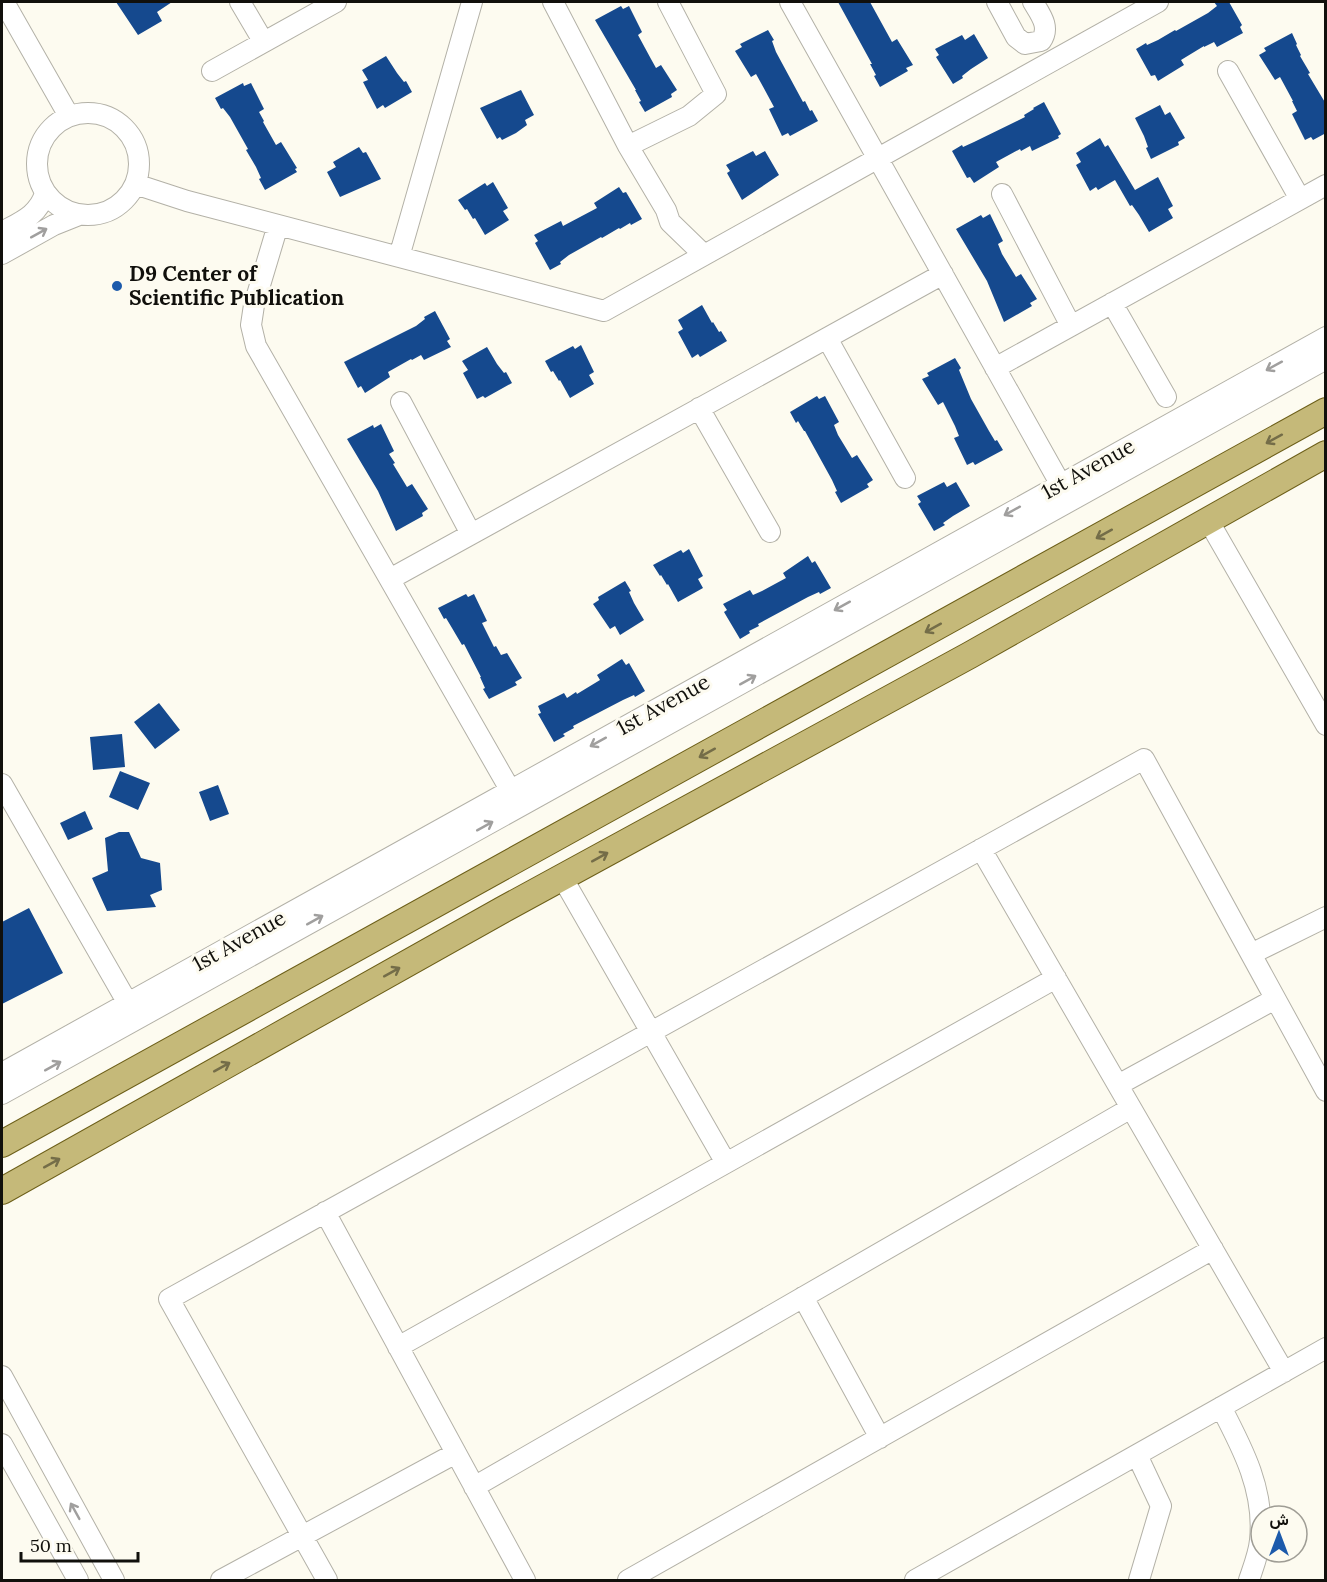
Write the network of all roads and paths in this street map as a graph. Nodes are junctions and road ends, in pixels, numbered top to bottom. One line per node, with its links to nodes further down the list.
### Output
1 (4, 2): 14 (street)
2 (240, 2): 11 (street)
3 (336, 2): 11 (street)
4 (472, 2): 27 (street)
5 (553, 2): 15 (street)
6 (668, 2): 15 (street)
7 (790, 2): 16 (street)
8 (997, 2): 9 (street)
9 (1033, 2)
10 (1158, 2): 16 (street)
11 (263, 41): 12 (street)
12 (212, 71)
13 (1228, 71): 21 (street)
14 (69, 116): 17 (street); 19 (street)
15 (628, 146): 26 (street)
16 (878, 158): 26 (street); 28 (street)
17 (135, 184): 22 (street); 23 (street)
18 (1326, 185): 21 (street)
19 (45, 193): 22 (street); 24 (street)
20 (1002, 194): 30 (street)
21 (1300, 199): 29 (street)
22 (79, 215): 25 (street, one-way to 22)
23 (278, 225): 27 (street); 45 (street)
24 (2, 232)
25 (2, 254)
26 (704, 255): 27 (street)
27 (399, 257)
28 (942, 274): 32 (street); 34 (street)
29 (1112, 303): 30 (street); 35 (street)
30 (1071, 326): 34 (street)
31 (1326, 337): 41 (street, 1st Avenue, one-way to 41)
32 (826, 338): 37 (street); 40 (street)
33 (1326, 359): 48 (street, 1st Avenue, one-way to 33)
34 (995, 368): 41 (street)
35 (1166, 397)
36 (401, 402): 44 (street)
37 (699, 408): 43 (street); 44 (street)
38 (1326, 411): 62 (main road, one-way to 62)
39 (1326, 454): 42 (main road)
40 (905, 478)
41 (1061, 484): 48 (street, 1st Avenue, one-way to 48)
42 (1208, 520): 46 (street); 50 (main road, one-way to 42)
43 (770, 532)
44 (471, 534): 45 (street)
45 (390, 579): 48 (street)
46 (1326, 725)
47 (2, 784): 55 (street)
48 (515, 798): 55 (street, 1st Avenue)
49 (981, 849): 52 (street); 53 (street); 56 (street)
50 (562, 877): 56 (street); 64 (main road, one-way to 50)
51 (1326, 917): 52 (street)
52 (1251, 954): 54 (street)
53 (1056, 978): 58 (street); 63 (street)
54 (1275, 999): 58 (street); 59 (street)
55 (132, 1011): 57 (street, 1st Avenue); 60 (street, 1st Avenue, one-way to 55)
56 (651, 1032): 63 (street); 65 (street)
57 (2, 1073)
58 (1118, 1085): 61 (street)
59 (1326, 1090)
60 (2, 1095)
61 (1131, 1108): 66 (street); 67 (street)
62 (2, 1144)
63 (726, 1163): 68 (street)
64 (2, 1191)
65 (325, 1212): 68 (street); 78 (street)
66 (1213, 1249): 70 (street); 73 (street)
67 (803, 1297): 73 (street); 77 (street)
68 (398, 1347): 75 (street)
69 (1326, 1348): 70 (street)
70 (1284, 1372): 72 (street)
71 (2, 1376): 81 (street, one-way to 71)
72 (1221, 1407): 76 (street); 88 (street)
73 (880, 1438): 85 (street)
74 (2, 1444): 80 (street)
75 (456, 1453): 77 (street); 78 (street)
76 (1137, 1455): 79 (street); 87 (street)
77 (474, 1487): 84 (street)
78 (302, 1536): 82 (street); 83 (street)
79 (944, 1574): 86 (street)
80 (78, 1581)
81 (114, 1581)
82 (221, 1581)
83 (327, 1581)
84 (525, 1581)
85 (628, 1581)
86 (915, 1581)
87 (1139, 1581)
88 (1249, 1581)

